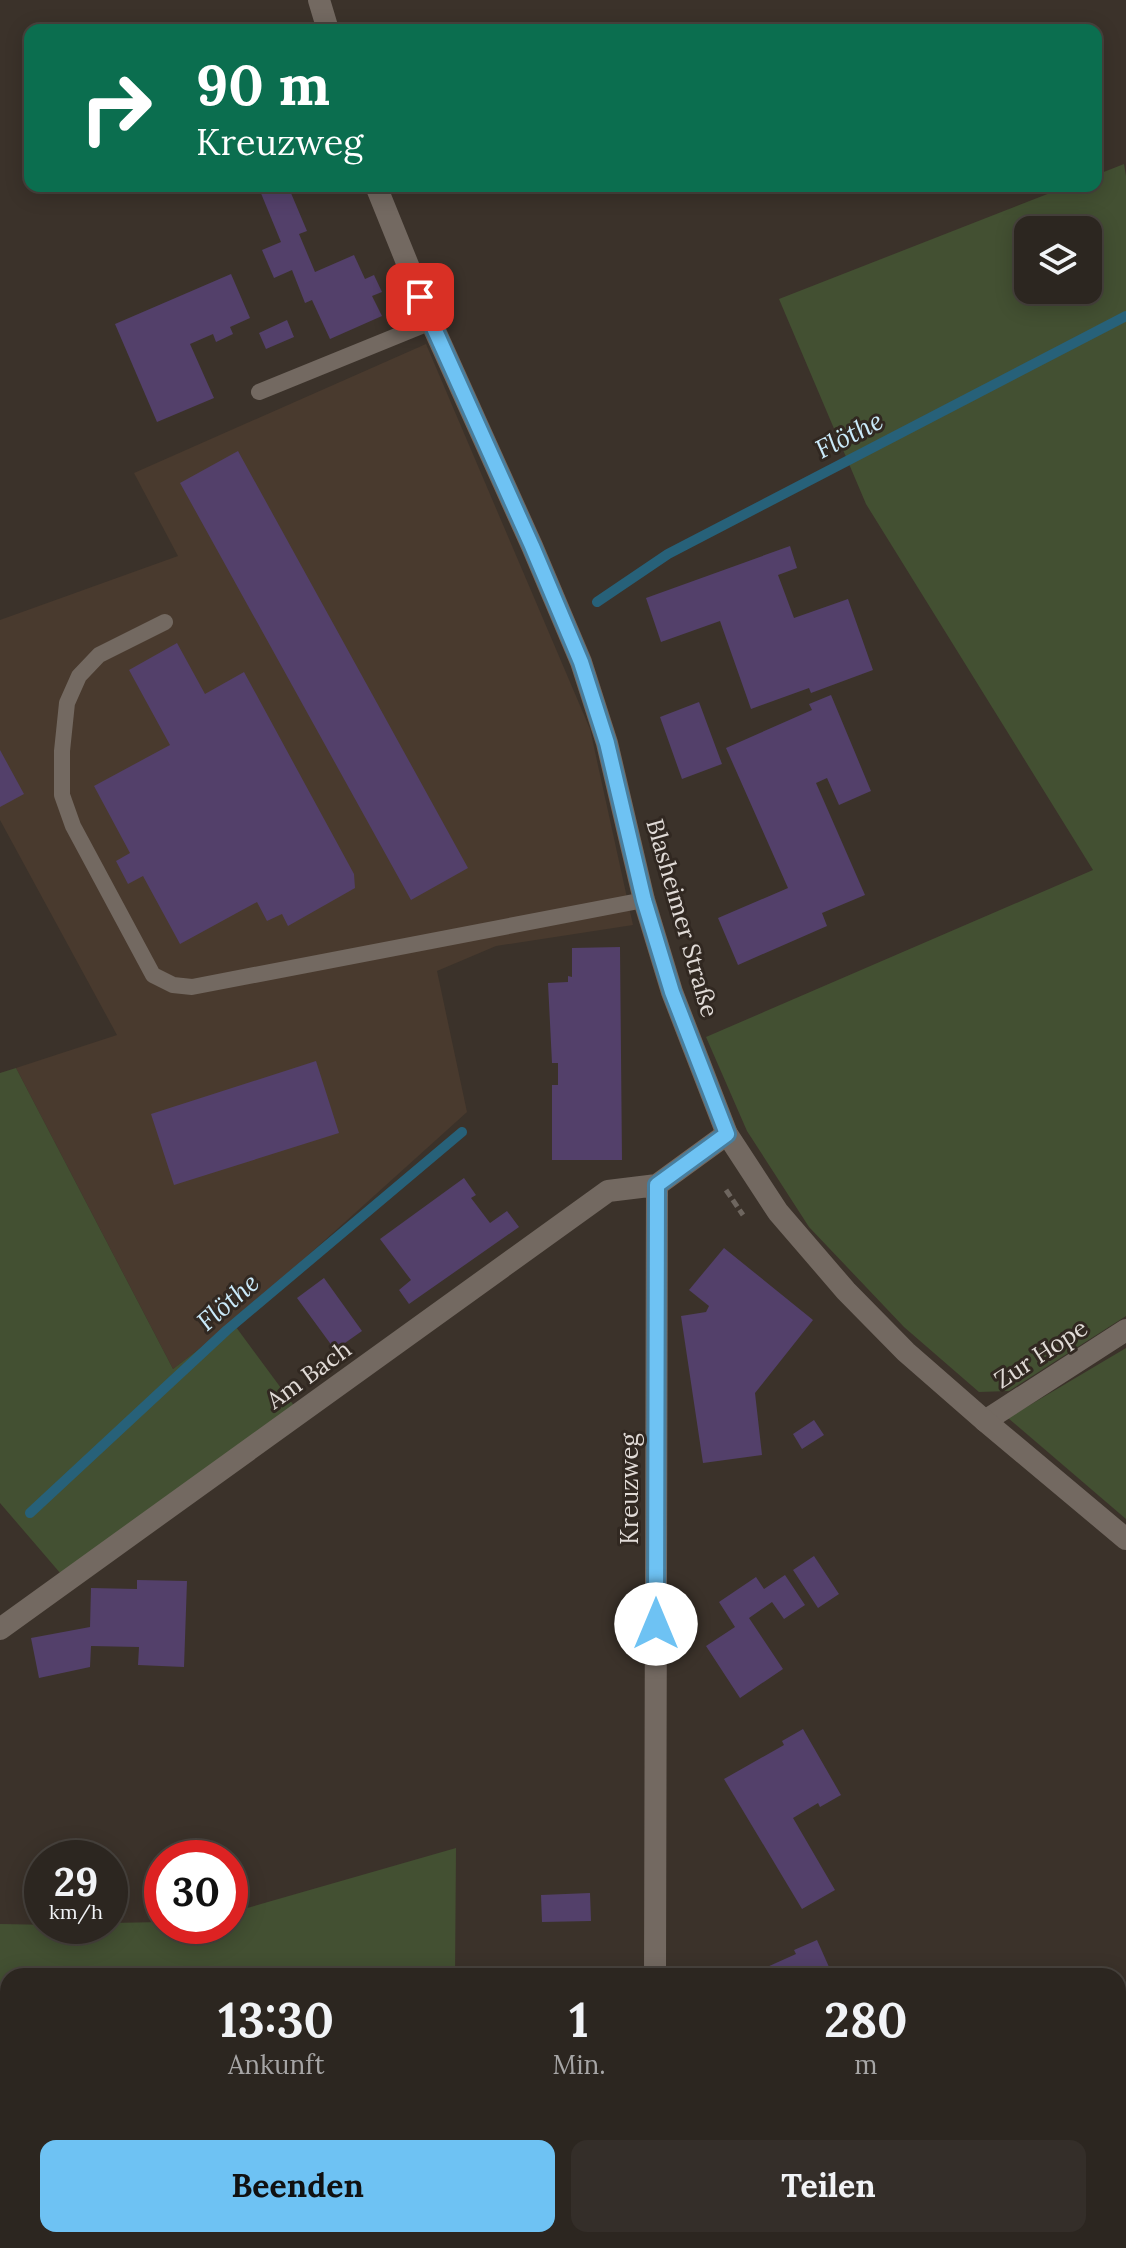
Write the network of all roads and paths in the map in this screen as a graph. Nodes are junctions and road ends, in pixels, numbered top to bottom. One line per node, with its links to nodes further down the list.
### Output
1 (319, 0): 2 (street)
2 (326, 24)
3 (378, 192): 4 (street, Blasheimer Straße)
4 (431, 322): 5 (lane); 7 (street, Blasheimer Straße)
5 (259, 392)
6 (165, 622): 7 (lane)
7 (644, 900): 8 (street, Blasheimer Straße)
8 (727, 1134): 9 (street); 11 (street, Blasheimer Straße)
9 (657, 1185): 13 (street, Am Bach); 14 (street, Kreuzweg)
10 (1126, 1330): 11 (street, Zur Hope)
11 (985, 1421): 12 (street, Blasheimer Straße)
12 (1126, 1539)
13 (0, 1629)
14 (655, 1968)

